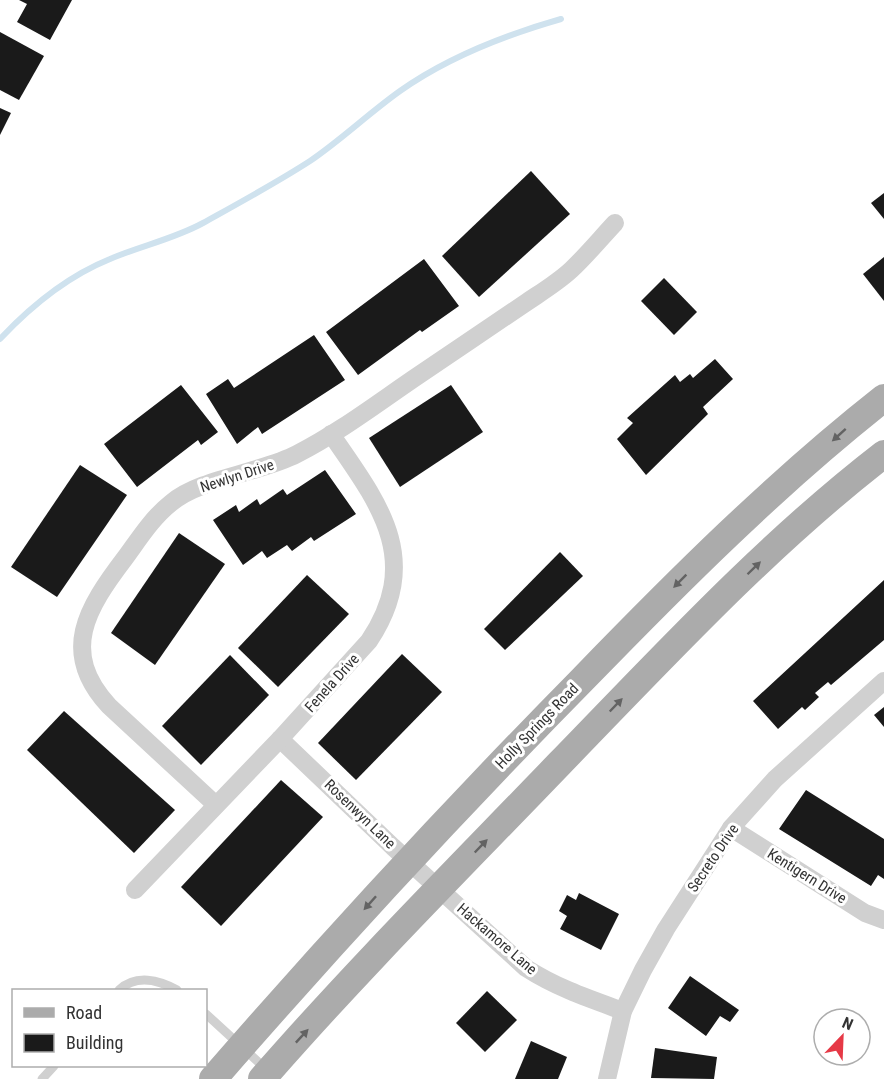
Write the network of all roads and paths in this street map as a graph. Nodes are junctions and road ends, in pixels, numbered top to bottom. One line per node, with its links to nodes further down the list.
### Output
1 (615, 223): 3 (street, Newlyn Drive)
2 (884, 398): 9 (main road, Holly Springs Road, one-way to 9)
3 (331, 434): 6 (street, Fenela Drive); 7 (street, Newlyn Drive)
4 (884, 453): 10 (main road, one-way to 4)
5 (884, 681): 8 (street, Secreto Drive)
6 (280, 739): 7 (street, Fenela Drive); 9 (street, Rosenwyn Lane)
7 (216, 805): 11 (street, Fenela Drive)
8 (731, 828): 12 (street, Kentigern Drive); 15 (street, Secreto Drive)
9 (408, 859): 10 (street, Rosenwyn Lane); 17 (main road, Holly Springs Road, one-way to 17)
10 (440, 888): 15 (street, Hackamore Lane); 19 (main road, one-way to 10)
11 (135, 890)
12 (884, 920)
13 (122, 989): 14 (lane)
14 (174, 989)
15 (623, 1011): 22 (street, Secreto Drive)
16 (207, 1015): 17 (lane)
17 (241, 1047): 19 (lane); 21 (main road, Holly Springs Road)
18 (52, 1067): 20 (lane)
19 (265, 1076)
20 (42, 1079)
21 (213, 1079)
22 (607, 1079)

